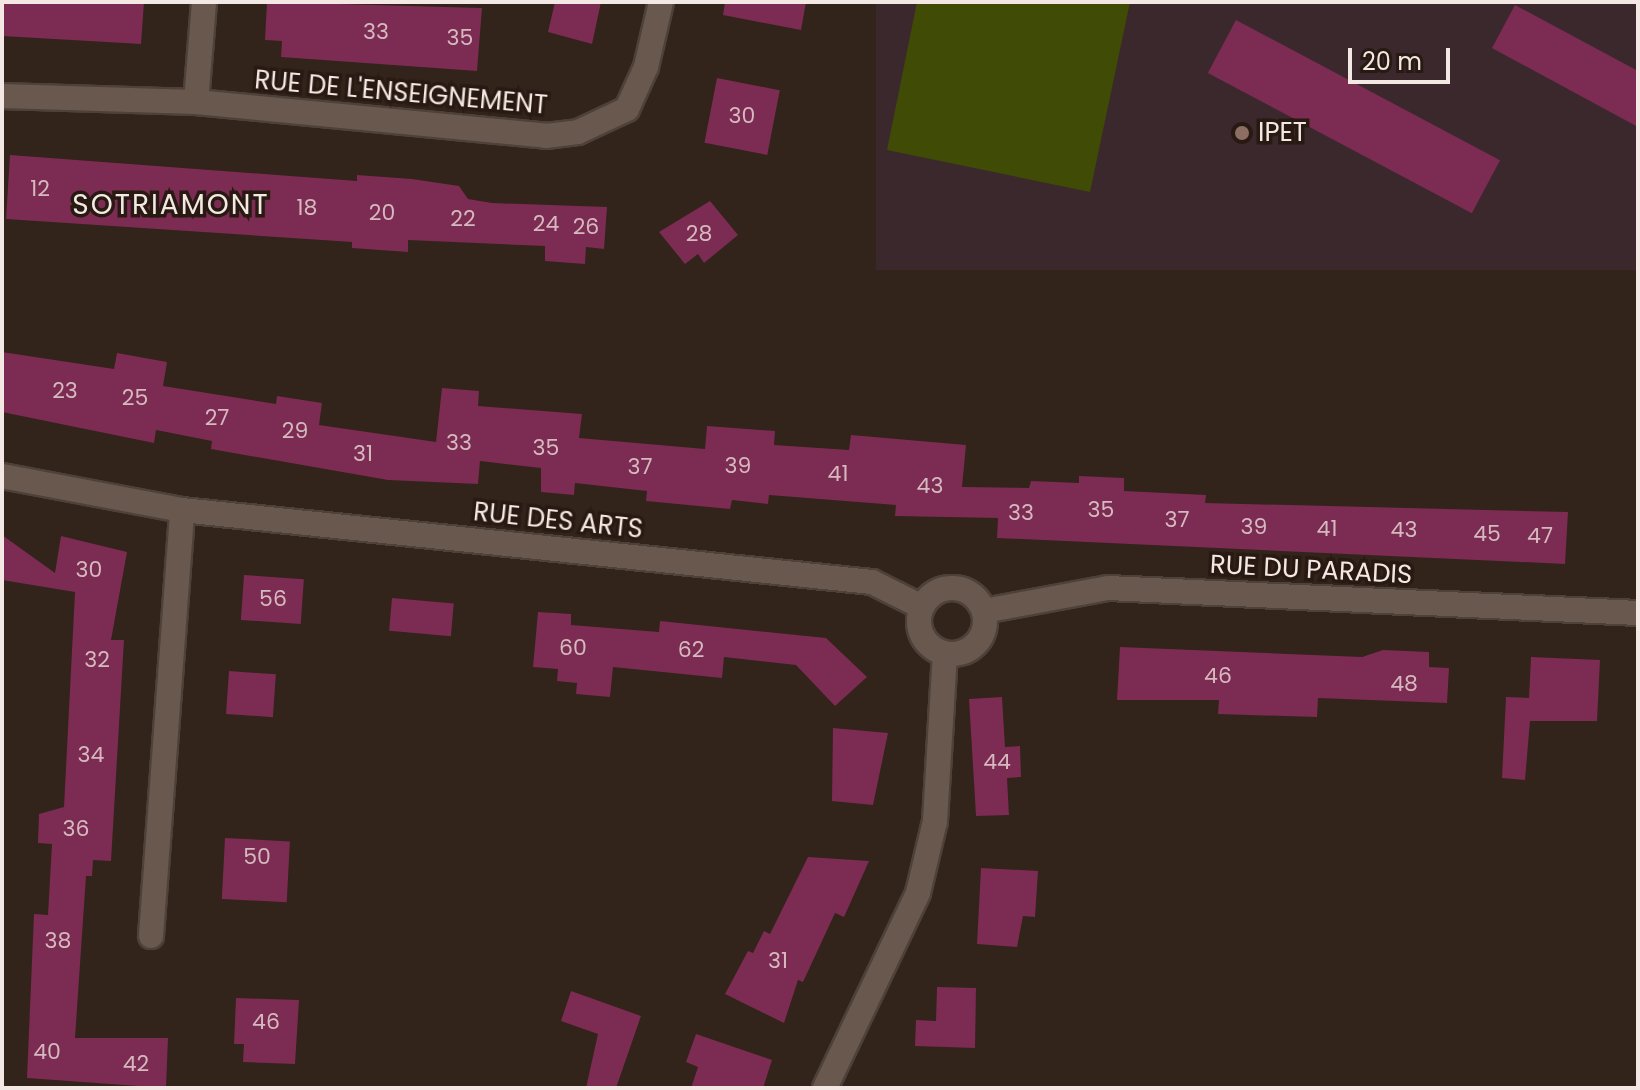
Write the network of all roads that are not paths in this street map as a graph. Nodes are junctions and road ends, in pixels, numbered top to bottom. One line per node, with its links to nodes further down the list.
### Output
1 (204, 2): 4 (street)
2 (661, 2): 4 (street, RUE DE L'ENSEIGNEMENT)
3 (2, 96): 4 (street, RUE DE L'ENSEIGNEMENT)
4 (196, 102)
5 (2, 476): 6 (street, RUE DES ARTS)
6 (182, 510): 7 (street, RUE DES ARTS); 11 (street)
7 (922, 607): 8 (street); 10 (street)
8 (984, 611): 9 (street, RUE DU PARADIS); 10 (street)
9 (1638, 613)
10 (945, 654): 12 (street)
11 (151, 936)
12 (825, 1088)

